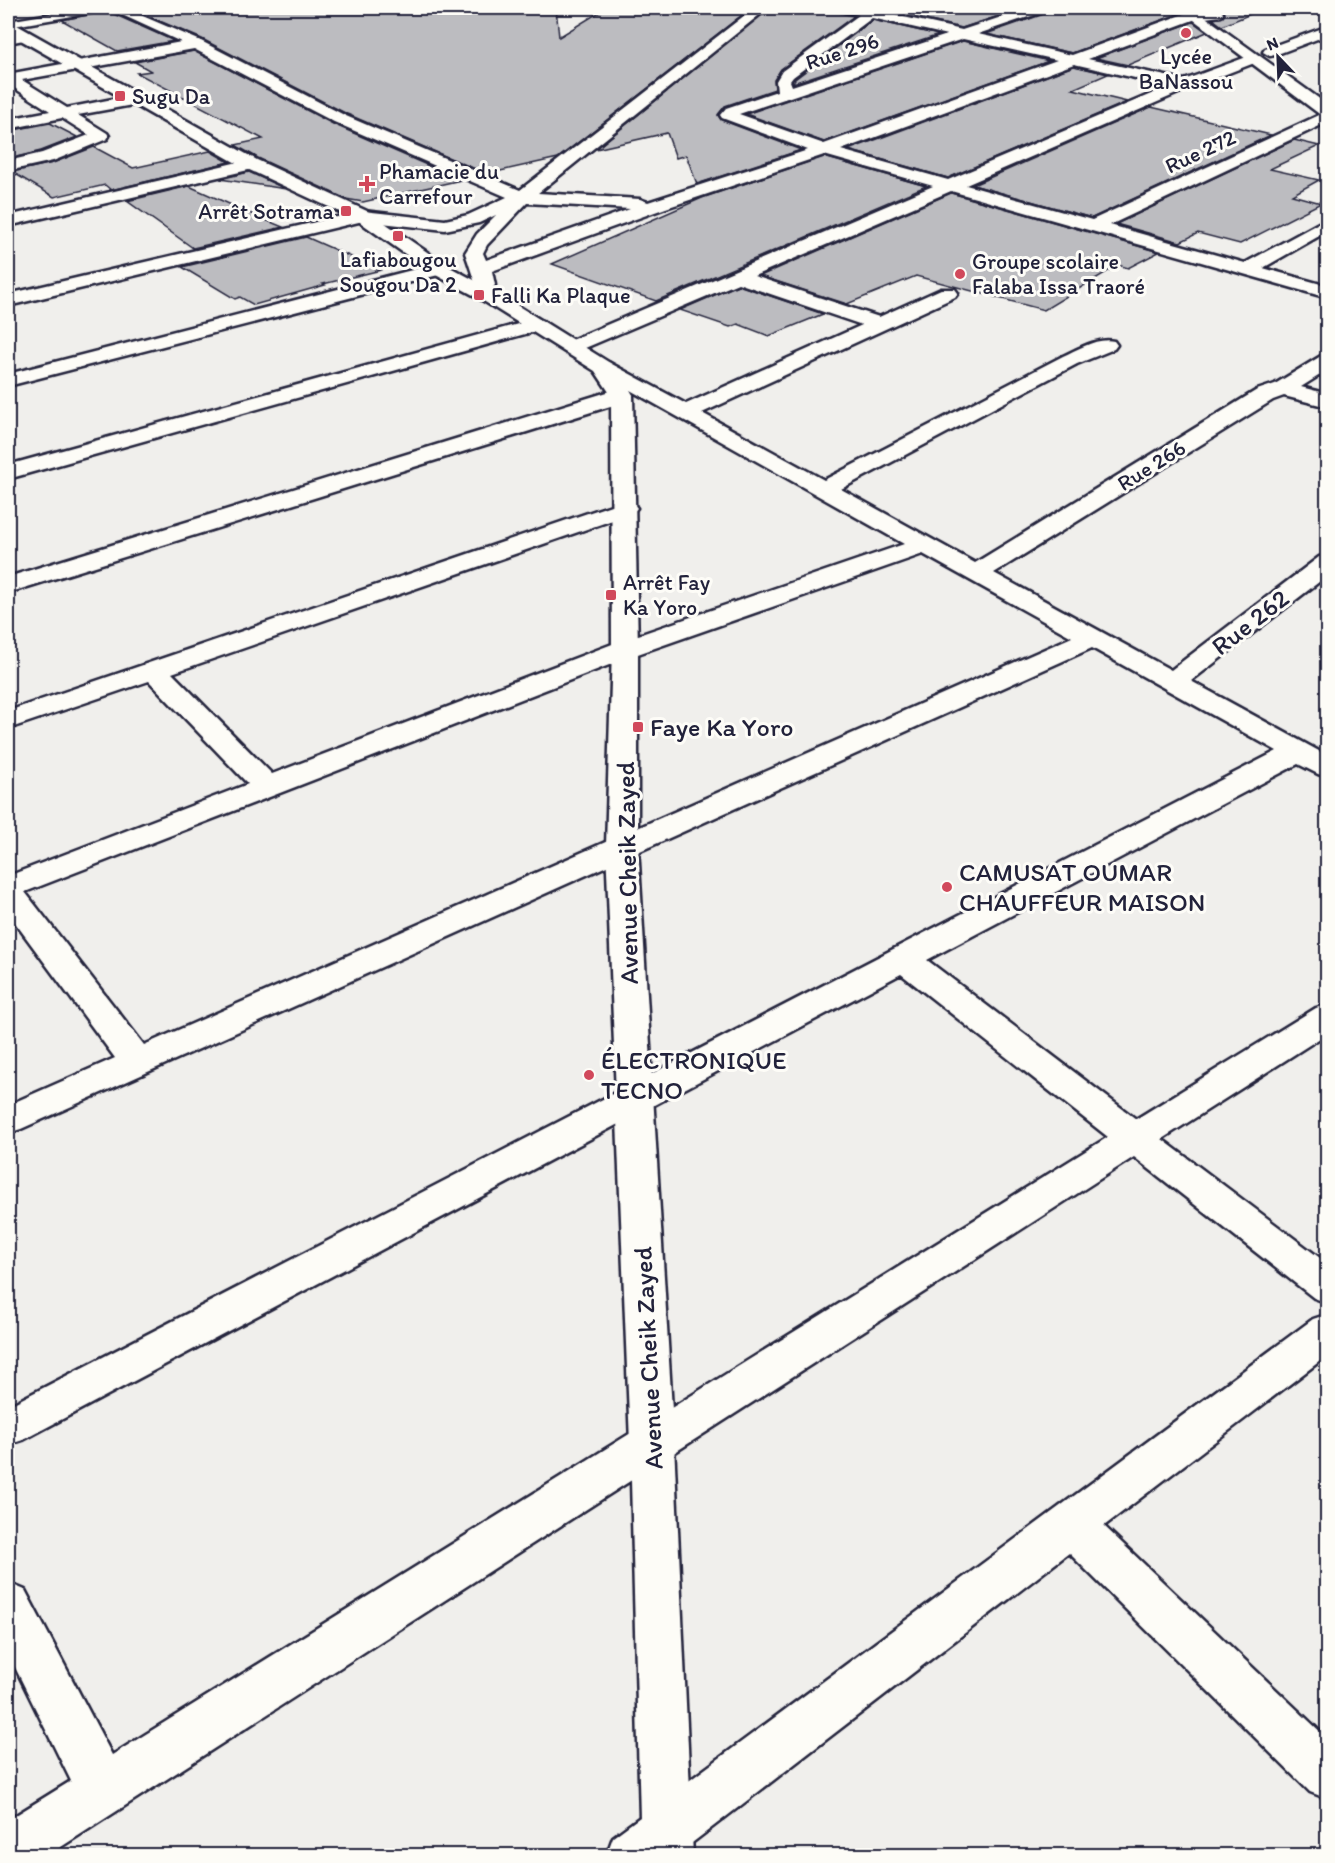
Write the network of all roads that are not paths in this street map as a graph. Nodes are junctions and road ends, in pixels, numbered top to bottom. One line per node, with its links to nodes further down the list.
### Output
1 (102, 8): 8 (lane)
2 (114, 8): 12 (street)
3 (762, 8): 29 (street)
4 (846, 8): 6 (street)
5 (1041, 8): 10 (street, Rue 296)
6 (874, 10): 10 (street); 19 (street)
7 (1201, 11): 13 (street); 14 (street); 15 (street)
8 (8, 24): 11 (street)
9 (1328, 30): 13 (street)
10 (960, 34): 14 (street); 19 (street, Rue 296)
11 (16, 38): 16 (street)
12 (196, 44): 16 (street); 29 (street)
13 (1270, 52): 20 (street)
14 (1070, 59): 18 (street); 25 (street)
15 (1252, 60): 18 (street); 23 (street)
16 (78, 65): 17 (street); 21 (street)
17 (8, 78): 22 (street)
18 (1185, 85): 28 (street)
19 (785, 92): 25 (street, Rue 296)
20 (1328, 95)
21 (138, 99): 22 (street); 26 (street)
22 (64, 113): 24 (street); 27 (street)
23 (1328, 115): 34 (street, Rue 272)
24 (8, 124)
25 (824, 150): 28 (street); 30 (street)
26 (251, 164): 31 (street); 32 (street)
27 (8, 166)
28 (946, 187): 34 (street); 38 (street)
29 (522, 197): 30 (street); 31 (street); 35 (street)
30 (660, 204): 35 (street)
31 (363, 216): 36 (street); 42 (street)
32 (8, 220)
33 (1328, 223): 37 (street)
34 (1091, 227): 37 (street)
35 (480, 268): 40 (street)
36 (439, 269): 40 (street); 48 (street)
37 (1246, 270): 39 (street)
38 (736, 276): 43 (street); 46 (street)
39 (1328, 292)
40 (484, 293): 44 (street)
41 (948, 293): 43 (street)
42 (8, 300)
43 (880, 324): 52 (street)
44 (536, 325): 46 (street); 53 (street)
45 (1107, 345): 54 (street)
46 (571, 347): 49 (street)
47 (1328, 360): 50 (street, Rue 266)
48 (8, 380)
49 (613, 381): 52 (street); 55 (street, Avenue Cheik Zayed); 60 (street)
50 (1283, 389): 51 (street); 58 (street, Rue 266)
51 (1328, 401)
52 (686, 412): 54 (street)
53 (8, 472)
54 (824, 489): 56 (street)
55 (625, 508): 63 (street, Avenue Cheik Zayed); 64 (street)
56 (925, 545): 58 (street); 63 (street)
57 (1328, 562): 59 (street, Rue 262)
58 (976, 573): 62 (street)
59 (1301, 582): 61 (street); 65 (street, Rue 262)
60 (8, 585)
61 (1328, 592)
62 (1092, 638): 65 (street); 69 (street)
63 (625, 649): 68 (street); 69 (street, Avenue Cheik Zayed)
64 (154, 669): 66 (street); 68 (street)
65 (1173, 682): 67 (street)
66 (8, 720)
67 (1313, 760): 71 (street)
68 (268, 787): 70 (street)
69 (622, 846): 73 (street); 74 (street, Avenue Cheik Zayed)
70 (8, 889): 73 (street)
71 (903, 958): 74 (street); 76 (street)
72 (1328, 1016): 76 (street)
73 (137, 1062): 75 (street)
74 (635, 1099): 79 (street); 80 (street, Avenue Cheik Zayed)
75 (8, 1120)
76 (1135, 1138): 77 (street); 80 (street)
77 (1328, 1287)
78 (1328, 1330): 81 (street)
79 (8, 1427)
80 (652, 1443): 84 (street); 85 (street, Avenue Cheik Zayed)
81 (1071, 1524): 83 (street); 85 (street)
82 (8, 1605): 84 (street)
83 (1328, 1774)
84 (103, 1790): 86 (street)
85 (655, 1847)
86 (8, 1850)

